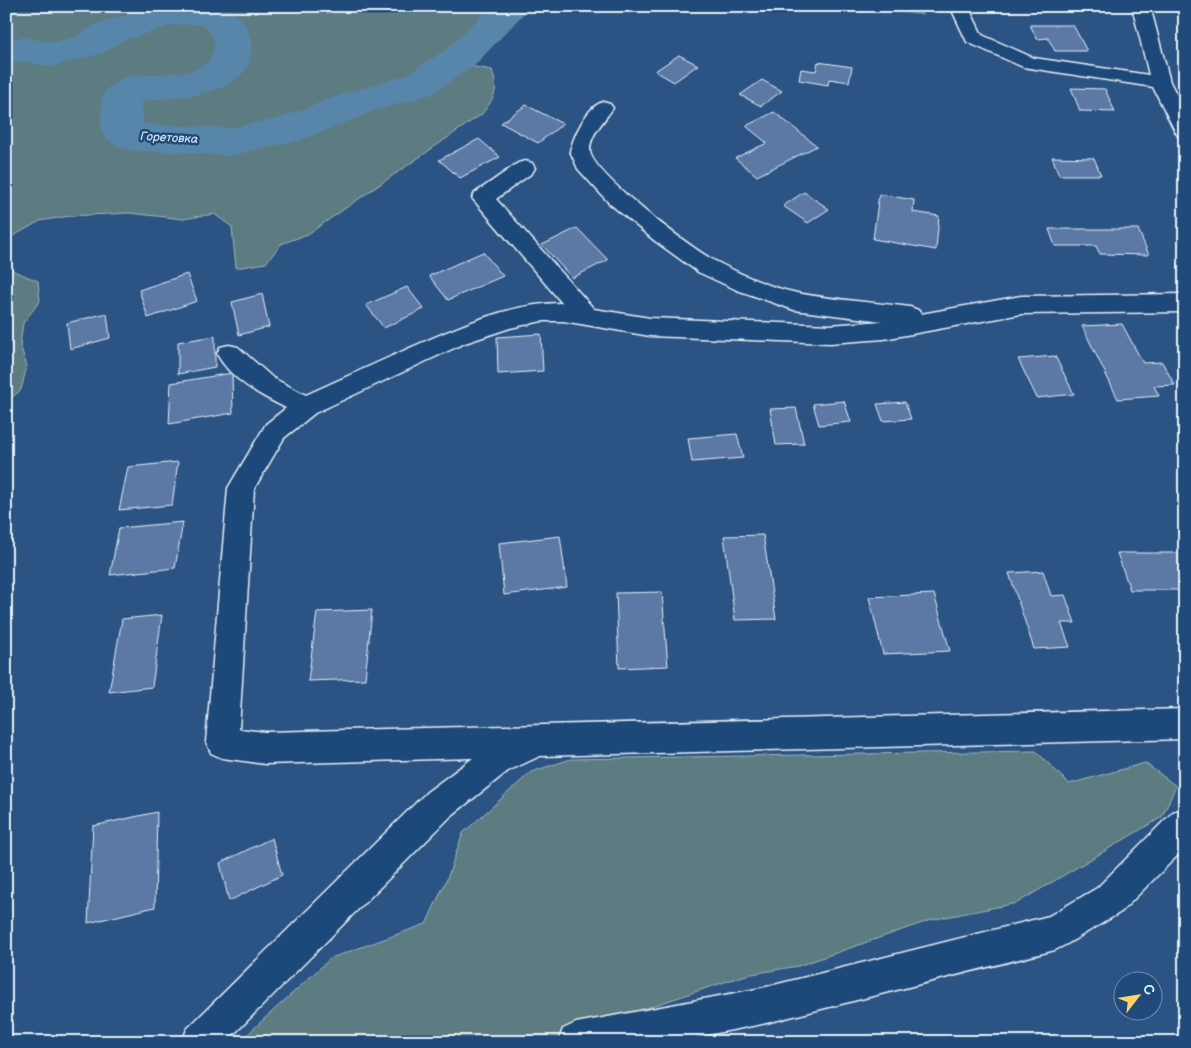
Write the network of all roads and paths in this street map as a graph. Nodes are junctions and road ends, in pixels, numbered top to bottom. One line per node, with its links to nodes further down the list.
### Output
1 (959, 6): 3 (street)
2 (1140, 6): 3 (street)
3 (1160, 82): 5 (street)
4 (603, 108): 9 (street)
5 (1185, 131)
6 (524, 168): 8 (street)
7 (1185, 303): 9 (street)
8 (588, 317): 9 (street); 11 (street)
9 (939, 320)
10 (229, 354): 11 (street)
11 (306, 406): 13 (street)
12 (1185, 724): 13 (street)
13 (544, 740): 15 (street)
14 (1185, 824): 16 (street)
15 (200, 1042)
16 (576, 1042)

